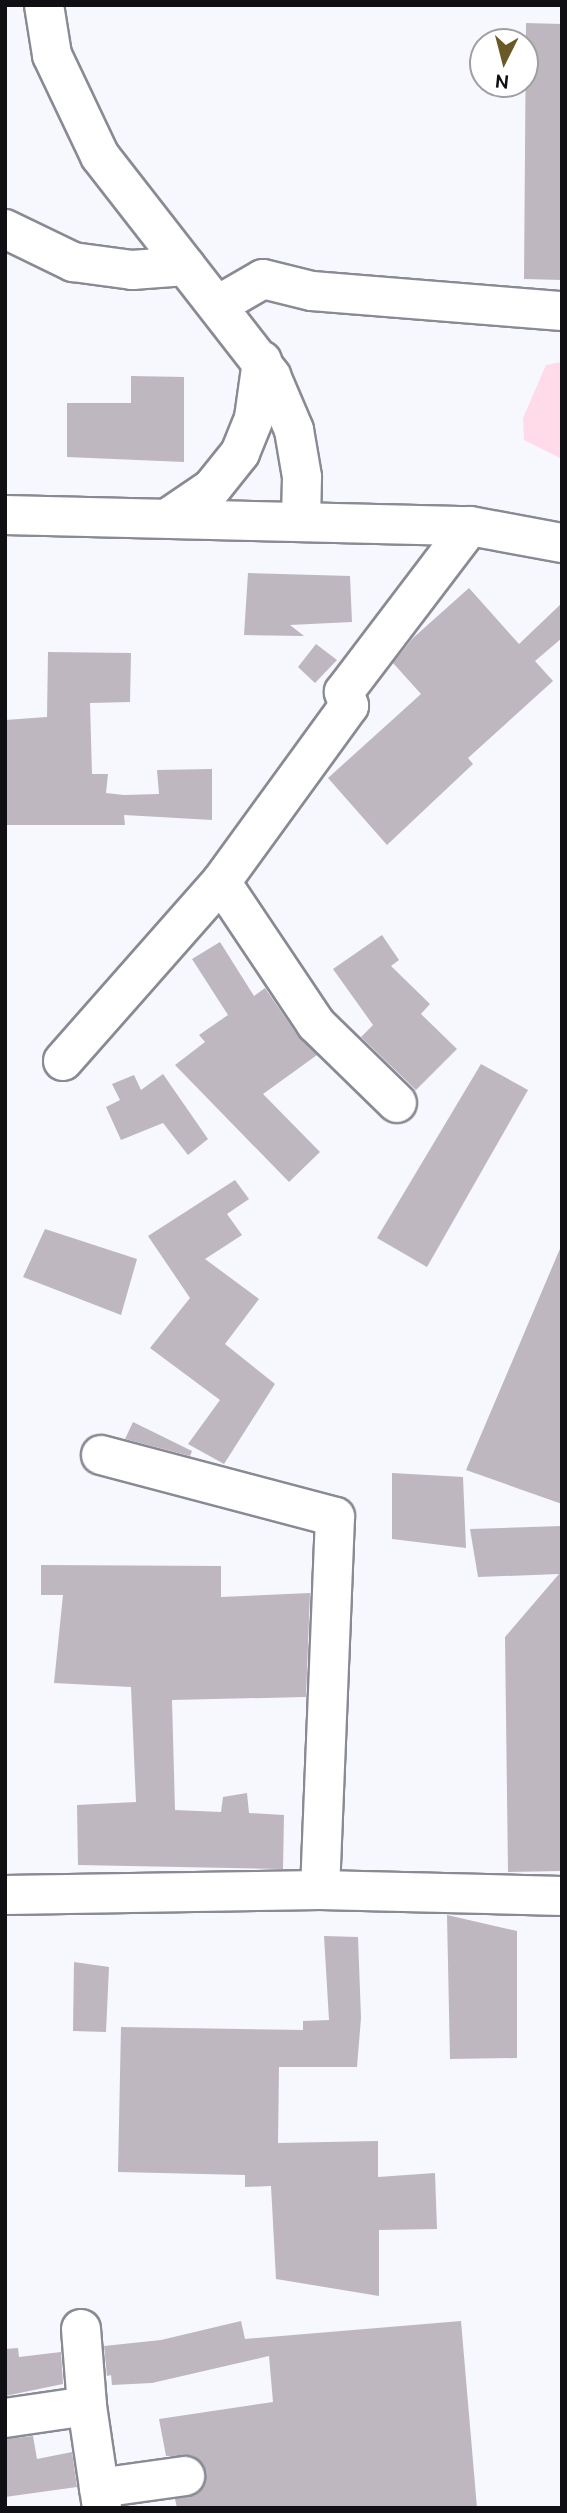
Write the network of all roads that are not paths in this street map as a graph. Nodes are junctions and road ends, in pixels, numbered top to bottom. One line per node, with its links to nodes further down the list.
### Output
1 (44, 5): 3 (street)
2 (5, 229): 3 (street)
3 (186, 266): 4 (street)
4 (218, 305): 5 (street); 6 (street)
5 (562, 311)
6 (262, 361): 8 (street); 9 (street)
7 (5, 515): 8 (street)
8 (168, 518): 9 (street)
9 (301, 521): 10 (street)
10 (470, 526): 11 (street); 12 (street)
11 (562, 542)
12 (221, 882): 13 (street); 14 (street)
13 (63, 1061)
14 (397, 1104)
15 (102, 1455): 16 (street)
16 (320, 1890): 17 (street); 18 (street)
17 (5, 1895)
18 (562, 1896)
19 (81, 2329): 20 (street)
20 (87, 2406): 21 (street); 23 (street)
21 (5, 2418)
22 (185, 2476): 23 (street)
23 (100, 2498)

